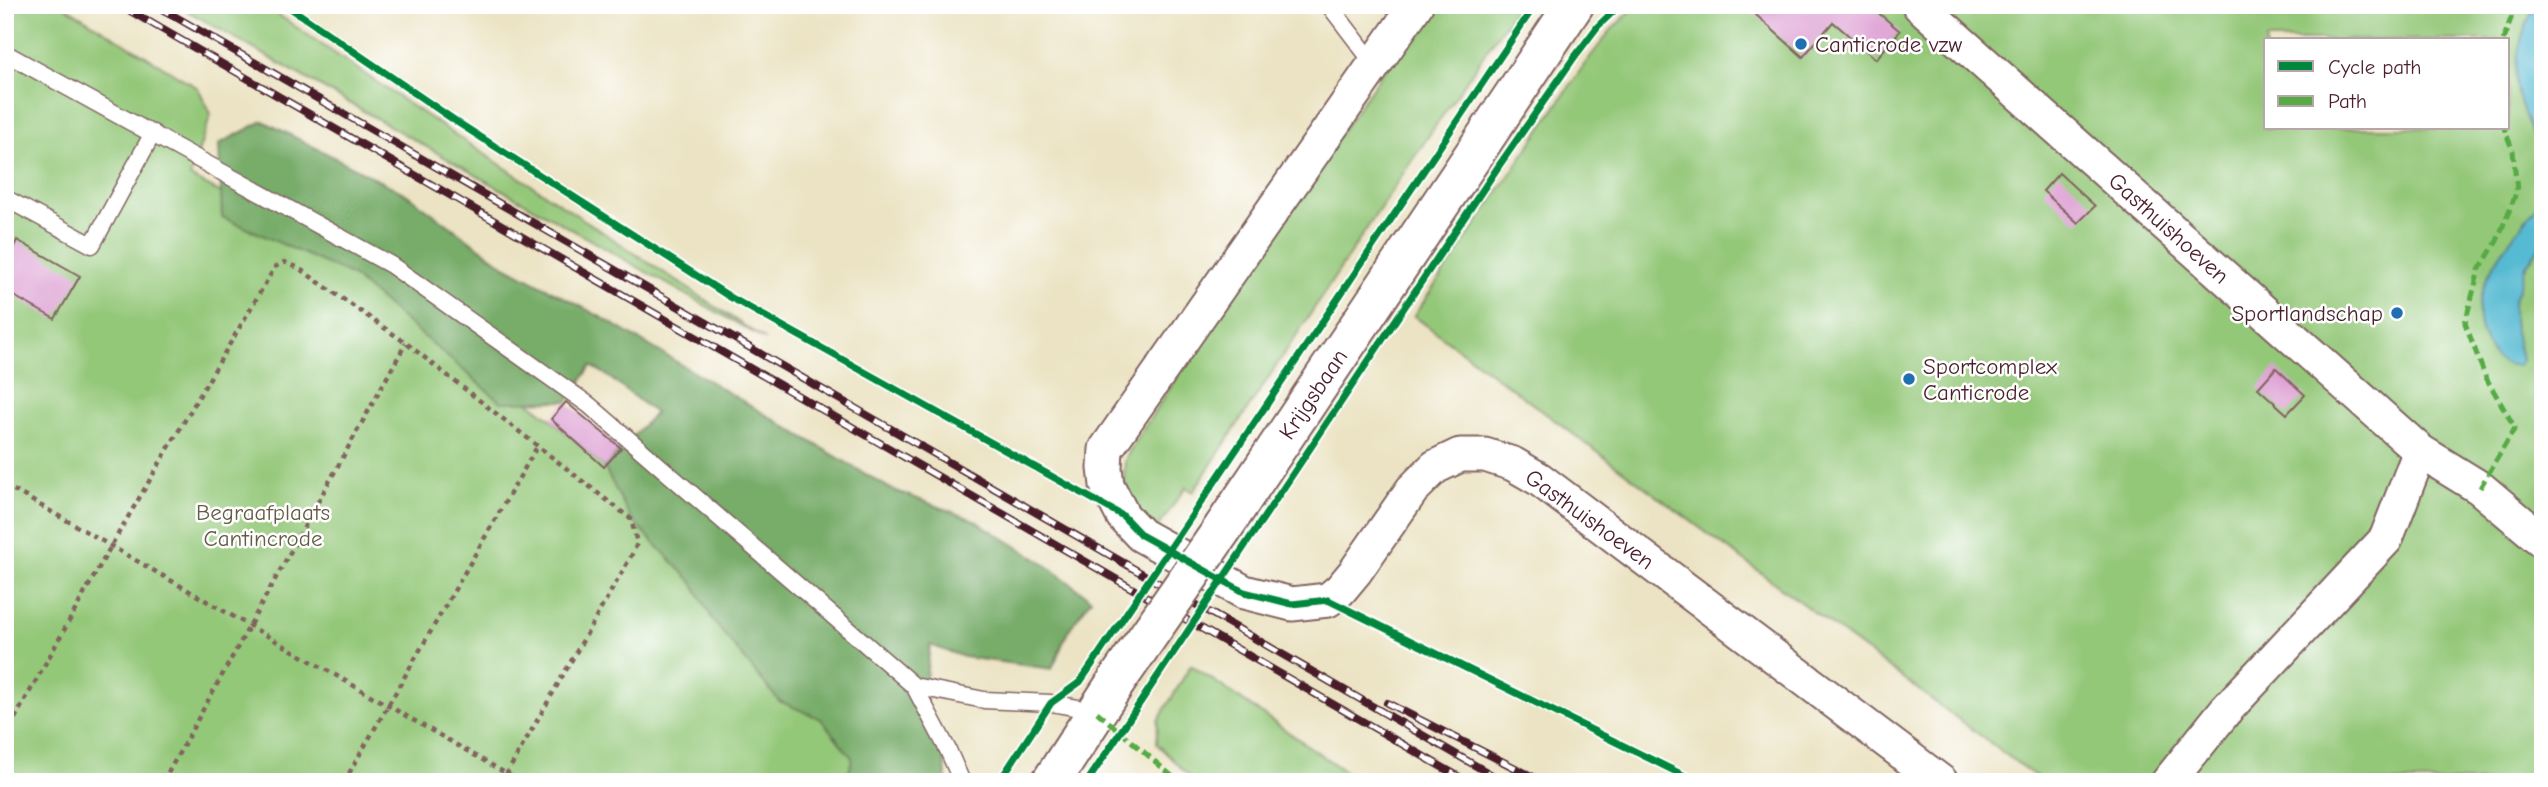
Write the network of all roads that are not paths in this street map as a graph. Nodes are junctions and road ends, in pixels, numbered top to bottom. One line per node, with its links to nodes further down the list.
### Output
1 (1329, 5): 6 (lane)
2 (1416, 5): 6 (street)
3 (1574, 5): 12 (main road, Krijgsbaan, bridge)
4 (1919, 5): 9 (street, Gasthuishoeven)
5 (5, 52): 7 (lane)
6 (1374, 64): 15 (street, Gasthuishoeven)
7 (153, 133): 8 (lane); 11 (lane)
8 (5, 198)
9 (2420, 452): 10 (street, Gasthuishoeven); 16 (street)
10 (2543, 541)
11 (914, 686): 12 (lane); 13 (lane)
12 (1097, 712): 14 (main road, Krijgsbaan)
13 (962, 782)
14 (1051, 782)
15 (1941, 782)
16 (2168, 782)

